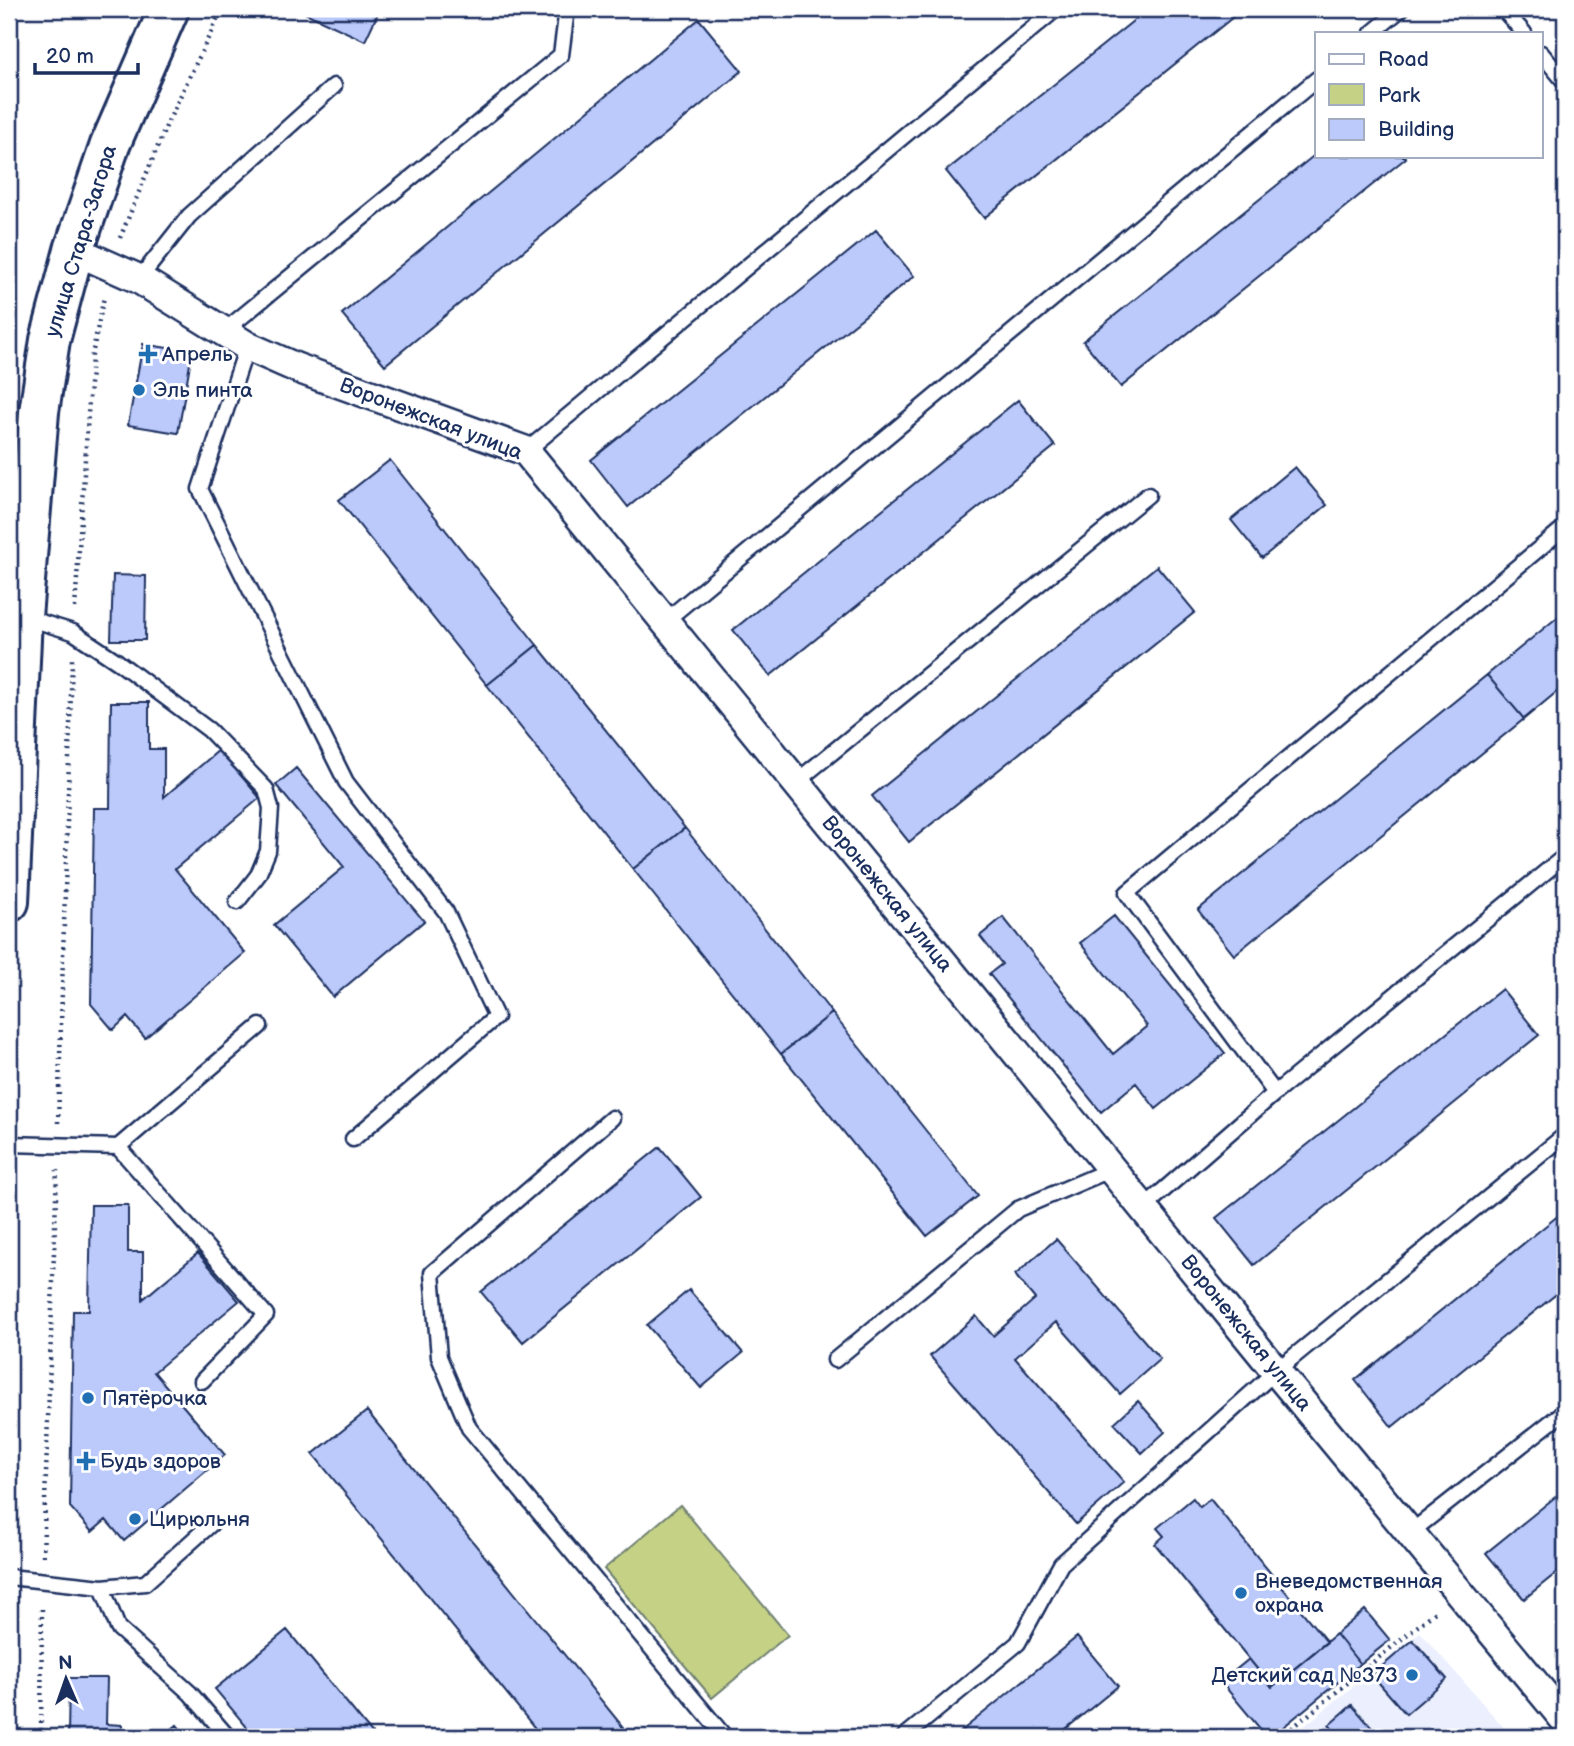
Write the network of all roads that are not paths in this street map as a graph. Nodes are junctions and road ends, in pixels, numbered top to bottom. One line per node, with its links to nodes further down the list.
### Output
1 (169, 9): 12 (main road, улица Стара-Загора)
2 (567, 9): 14 (lane)
3 (1056, 9): 16 (lane)
4 (1401, 9): 6 (lane)
5 (1503, 9): 7 (lane)
6 (1373, 32)
7 (1523, 32)
8 (1542, 54): 10 (lane)
9 (1315, 81): 20 (lane)
10 (1565, 82)
11 (334, 86): 13 (lane)
12 (74, 250): 13 (street, Воронежская улица); 19 (main road, улица Стара-Загора)
13 (139, 279): 14 (street, Воронежская улица)
14 (223, 332): 15 (street, Воронежская улица)
15 (247, 346): 16 (street, Воронежская улица); 29 (lane)
16 (526, 451): 20 (street, Воронежская улица)
17 (1148, 495): 21 (lane)
18 (1565, 527): 26 (lane)
19 (22, 617): 23 (main road, улица Стара-Загора); 24 (lane)
20 (665, 621): 21 (street, Воронежская улица)
21 (796, 782): 32 (street, Воронежская улица)
22 (1565, 856): 26 (lane)
23 (9, 902)
24 (237, 902)
25 (260, 1026): 31 (lane)
26 (1275, 1093): 33 (lane)
27 (612, 1118): 44 (lane)
28 (1565, 1135): 35 (lane)
29 (353, 1139)
30 (9, 1144): 31 (lane)
31 (118, 1147): 36 (lane)
32 (1112, 1170): 33 (street, Воронежская улица); 34 (lane)
33 (1143, 1208): 35 (street, Воронежская улица)
34 (835, 1360)
35 (1276, 1371): 39 (street, Воронежская улица); 45 (lane)
36 (202, 1381)
37 (1565, 1411): 39 (lane)
38 (211, 1524): 41 (lane)
39 (1411, 1532): 42 (street, Воронежская улица)
40 (9, 1577): 41 (lane)
41 (102, 1587): 43 (lane)
42 (1565, 1720)
43 (228, 1737)
44 (725, 1737)
45 (904, 1737)

